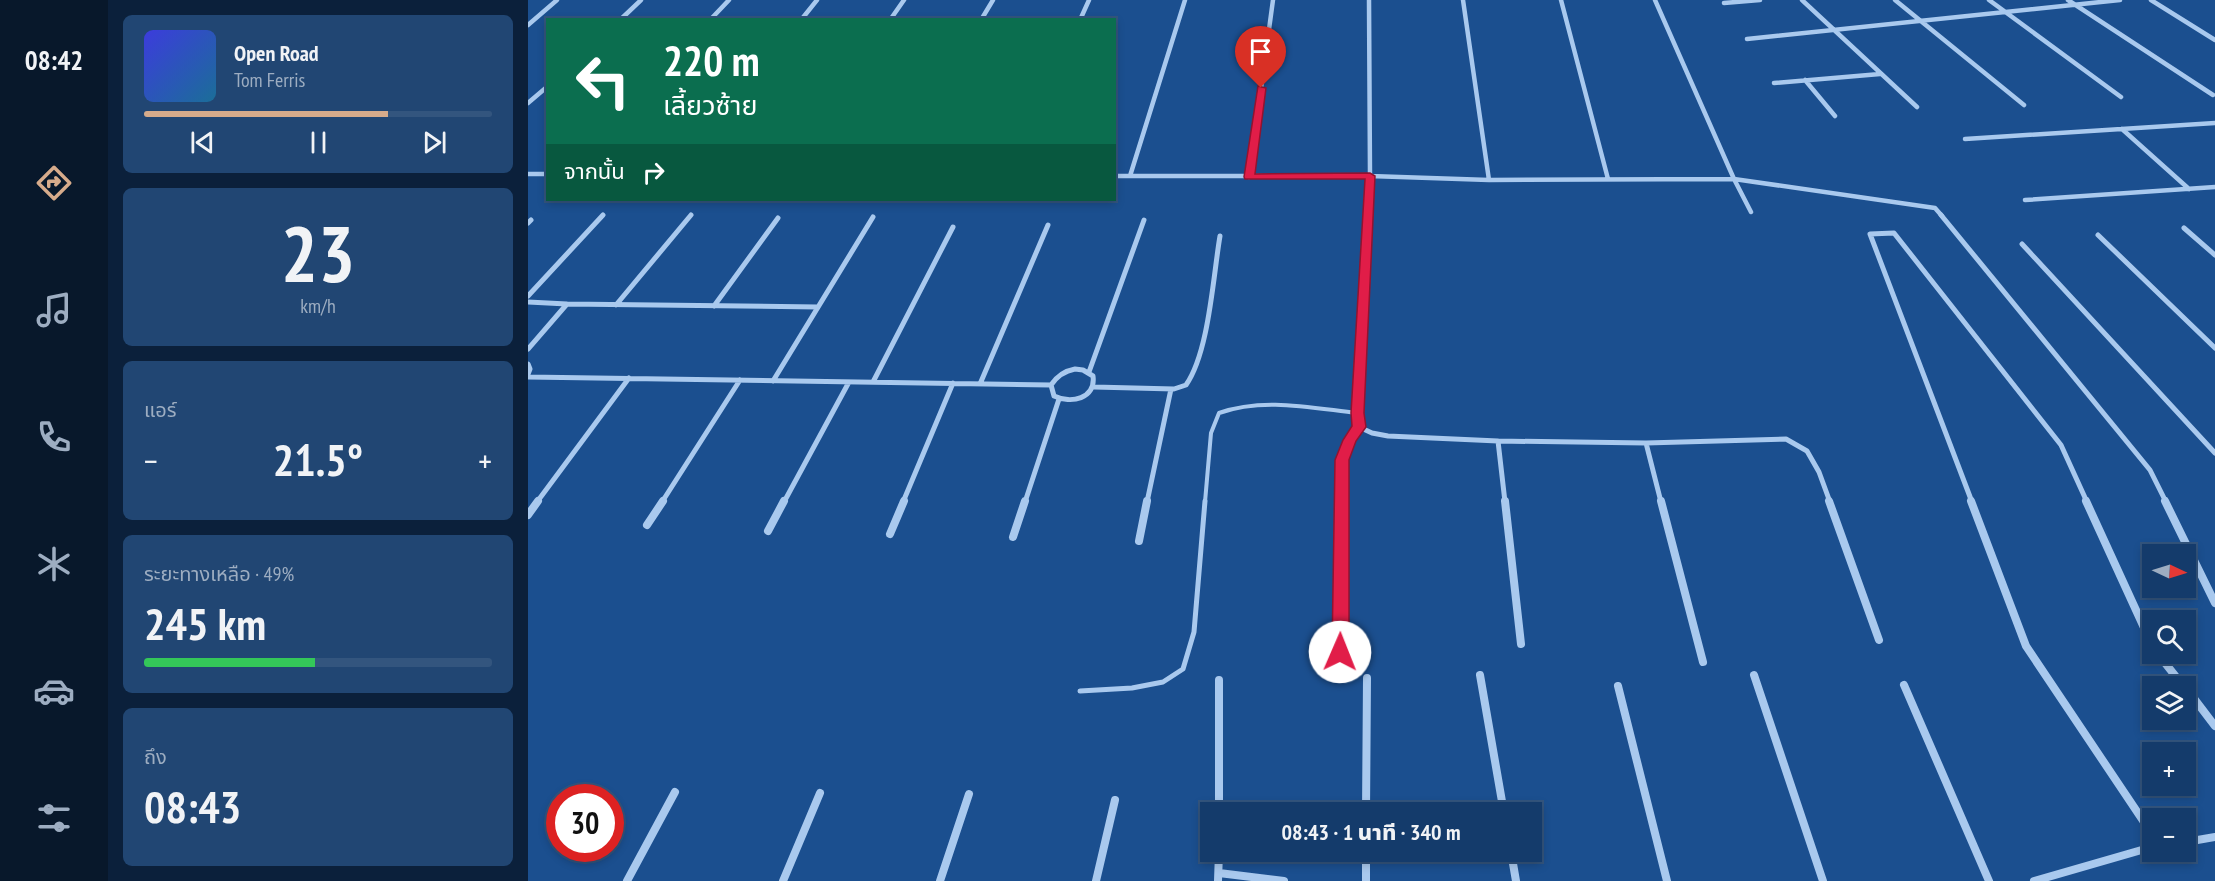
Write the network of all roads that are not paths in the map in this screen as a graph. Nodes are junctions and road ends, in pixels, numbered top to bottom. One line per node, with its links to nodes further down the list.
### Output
1 (557, 0): 31 (street)
2 (641, 0): 24 (street)
3 (729, 0): 25 (street)
4 (817, 0): 26 (street)
5 (904, 0): 27 (street)
6 (993, 0): 28 (street)
7 (1089, 0): 29 (street)
8 (1185, 0): 51 (street)
9 (1274, 0): 53 (street)
10 (1368, 0): 52 (street)
11 (1463, 0): 56 (street)
12 (1560, 0): 54 (street)
13 (1655, 0): 55 (street)
14 (1761, 0): 21 (street)
15 (1802, 0): 32 (street)
16 (1895, 0): 30 (street)
17 (1989, 0): 23 (street)
18 (2068, 0): 22 (street)
19 (2120, 0): 22 (street)
20 (2151, 0): 34 (street)
21 (1724, 3)
22 (2076, 5): 23 (street); 39 (street)
23 (2006, 12): 30 (street); 40 (street)
24 (622, 18)
25 (713, 18)
26 (803, 18)
27 (891, 18)
28 (982, 18)
29 (1081, 18)
30 (1922, 22): 32 (street); 42 (street)
31 (528, 25)
32 (1836, 31): 33 (street); 35 (street)
33 (1747, 39)
34 (2215, 40)
35 (1880, 74): 36 (street); 43 (street)
36 (1805, 81): 37 (street); 44 (street)
37 (1774, 83)
38 (546, 88): 41 (street)
39 (2213, 95)
40 (2121, 97)
41 (528, 104)
42 (2024, 105)
43 (1917, 107)
44 (1835, 116)
45 (2215, 123): 46 (street)
46 (2122, 129): 47 (street); 58 (street)
47 (1965, 139)
48 (528, 174): 49 (street)
49 (546, 174)
50 (1116, 176): 51 (street)
51 (1130, 176): 53 (street)
52 (1370, 176): 53 (street); 56 (street); 95 (street)
53 (1249, 177)
54 (1608, 179): 55 (street); 56 (street)
55 (1734, 179): 60 (street); 106 (street)
56 (1489, 180)
57 (2215, 187): 58 (street)
58 (2189, 189): 59 (street)
59 (2025, 200)
60 (1751, 212)
61 (603, 215): 73 (street)
62 (691, 215): 76 (street)
63 (873, 217): 78 (street)
64 (778, 218): 77 (street)
65 (1144, 220): 82 (street)
66 (1048, 225): 90 (street)
67 (953, 227): 88 (street)
68 (2184, 228): 72 (street)
69 (2098, 235): 79 (street)
70 (1220, 236): 93 (street)
71 (2022, 244): 99 (street)
72 (2215, 255)
73 (528, 296)
74 (528, 302): 75 (street)
75 (567, 304): 76 (street); 80 (street)
76 (616, 305): 77 (street)
77 (714, 306): 78 (street)
78 (818, 307): 86 (street)
79 (2215, 348)
80 (528, 349)
81 (528, 364): 83 (street)
82 (1089, 372): 91 (street); 92 (street)
83 (528, 375): 84 (street)
84 (629, 378): 85 (street); 100 (street)
85 (740, 380): 86 (street); 101 (street)
86 (773, 381): 87 (street)
87 (849, 382): 88 (street); 102 (street)
88 (873, 382): 89 (street)
89 (953, 383): 90 (street); 103 (street)
90 (980, 384): 91 (street)
91 (1051, 385): 94 (street)
92 (1094, 387): 93 (street); 94 (street)
93 (1172, 389): 105 (street)
94 (1059, 399): 104 (street)
95 (1357, 413): 96 (street); 120 (lane)
96 (1359, 427): 97 (street); 110 (street)
97 (1498, 441): 98 (street); 109 (street)
98 (1646, 443): 108 (street); 111 (street)
99 (2215, 453)
100 (528, 515)
101 (647, 525)
102 (768, 531)
103 (890, 534)
104 (1013, 537)
105 (1139, 541)
106 (2215, 603)
107 (2142, 623): 130 (street)
108 (1879, 640)
109 (1521, 644)
110 (1340, 652)
111 (1703, 662)
112 (2166, 664): 115 (street)
113 (1480, 675): 129 (street)
114 (1754, 675): 145 (street)
115 (2175, 676)
116 (1366, 678): 128 (street)
117 (1219, 680): 127 (street)
118 (1904, 685): 146 (street)
119 (1618, 686): 144 (street)
120 (1080, 691)
121 (2196, 702): 122 (street)
122 (2215, 726)
123 (675, 792): 137 (street)
124 (820, 793): 138 (street)
125 (969, 794): 139 (street)
126 (1115, 800): 140 (street)
127 (1219, 802)
128 (1366, 802)
129 (1502, 802)
130 (2142, 819)
131 (2215, 837): 132 (street)
132 (2196, 840)
133 (2142, 850): 147 (street)
134 (1366, 862): 142 (street)
135 (1513, 862): 143 (street)
136 (1219, 877): 141 (street)
137 (627, 881)
138 (783, 881)
139 (940, 881)
140 (1096, 881)
141 (1284, 881)
142 (1366, 881)
143 (1516, 881)
144 (1667, 881)
145 (1823, 881)
146 (1989, 881)
147 (2034, 881)

